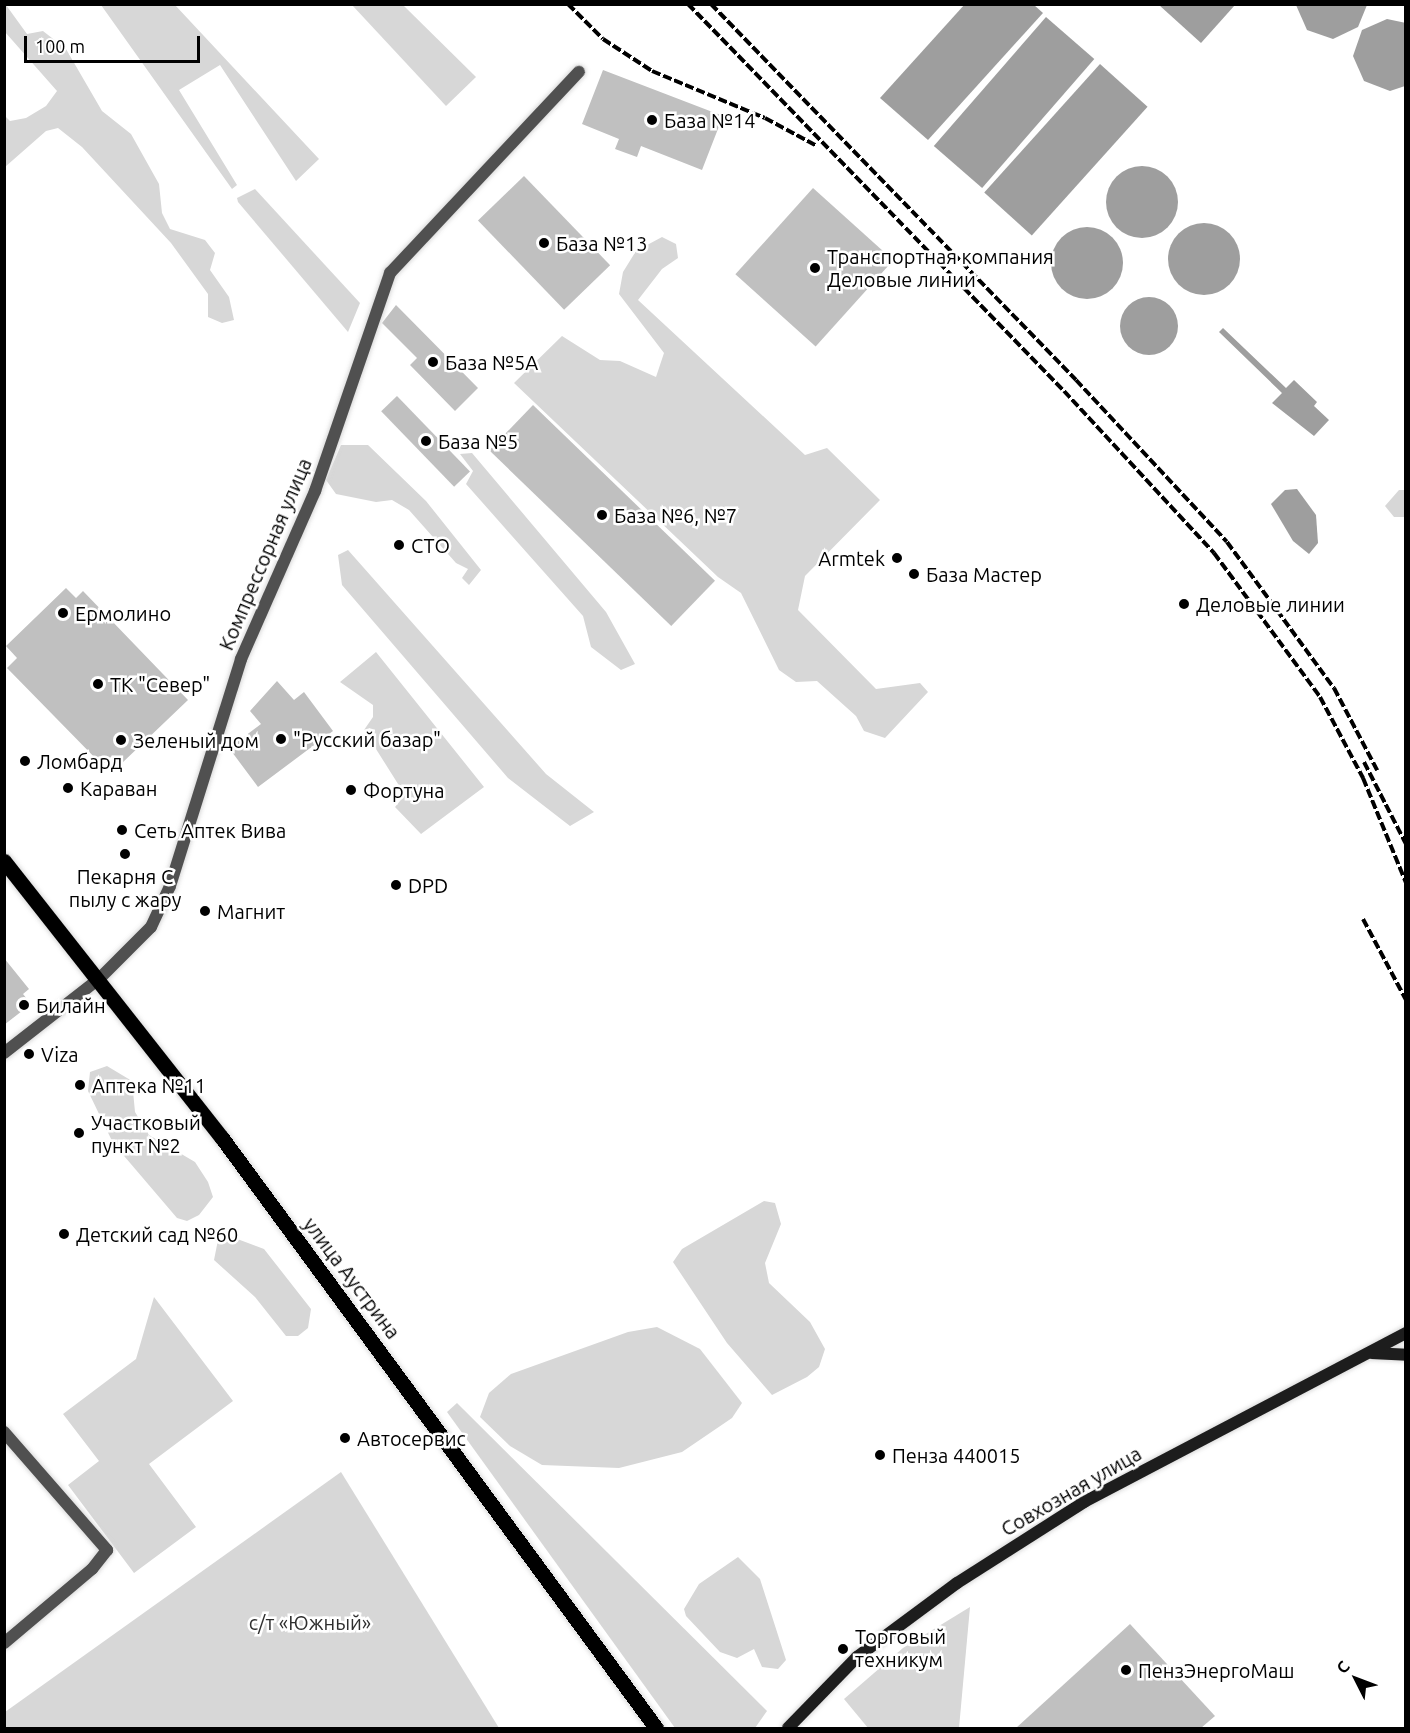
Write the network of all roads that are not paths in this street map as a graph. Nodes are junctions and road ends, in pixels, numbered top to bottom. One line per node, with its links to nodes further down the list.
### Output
1 (579, 72): 3 (street, Компрессорная улица)
2 (4, 861): 3 (main road, улица Аустрина)
3 (100, 978): 4 (street, Компрессорная улица); 10 (main road, улица Аустрина)
4 (4, 1053)
5 (1406, 1333): 6 (main road, Совхозная улица)
6 (1371, 1352): 7 (main road); 11 (main road, Совхозная улица)
7 (1406, 1355)
8 (4, 1432): 9 (street)
9 (4, 1643)
10 (656, 1728)
11 (788, 1728)

